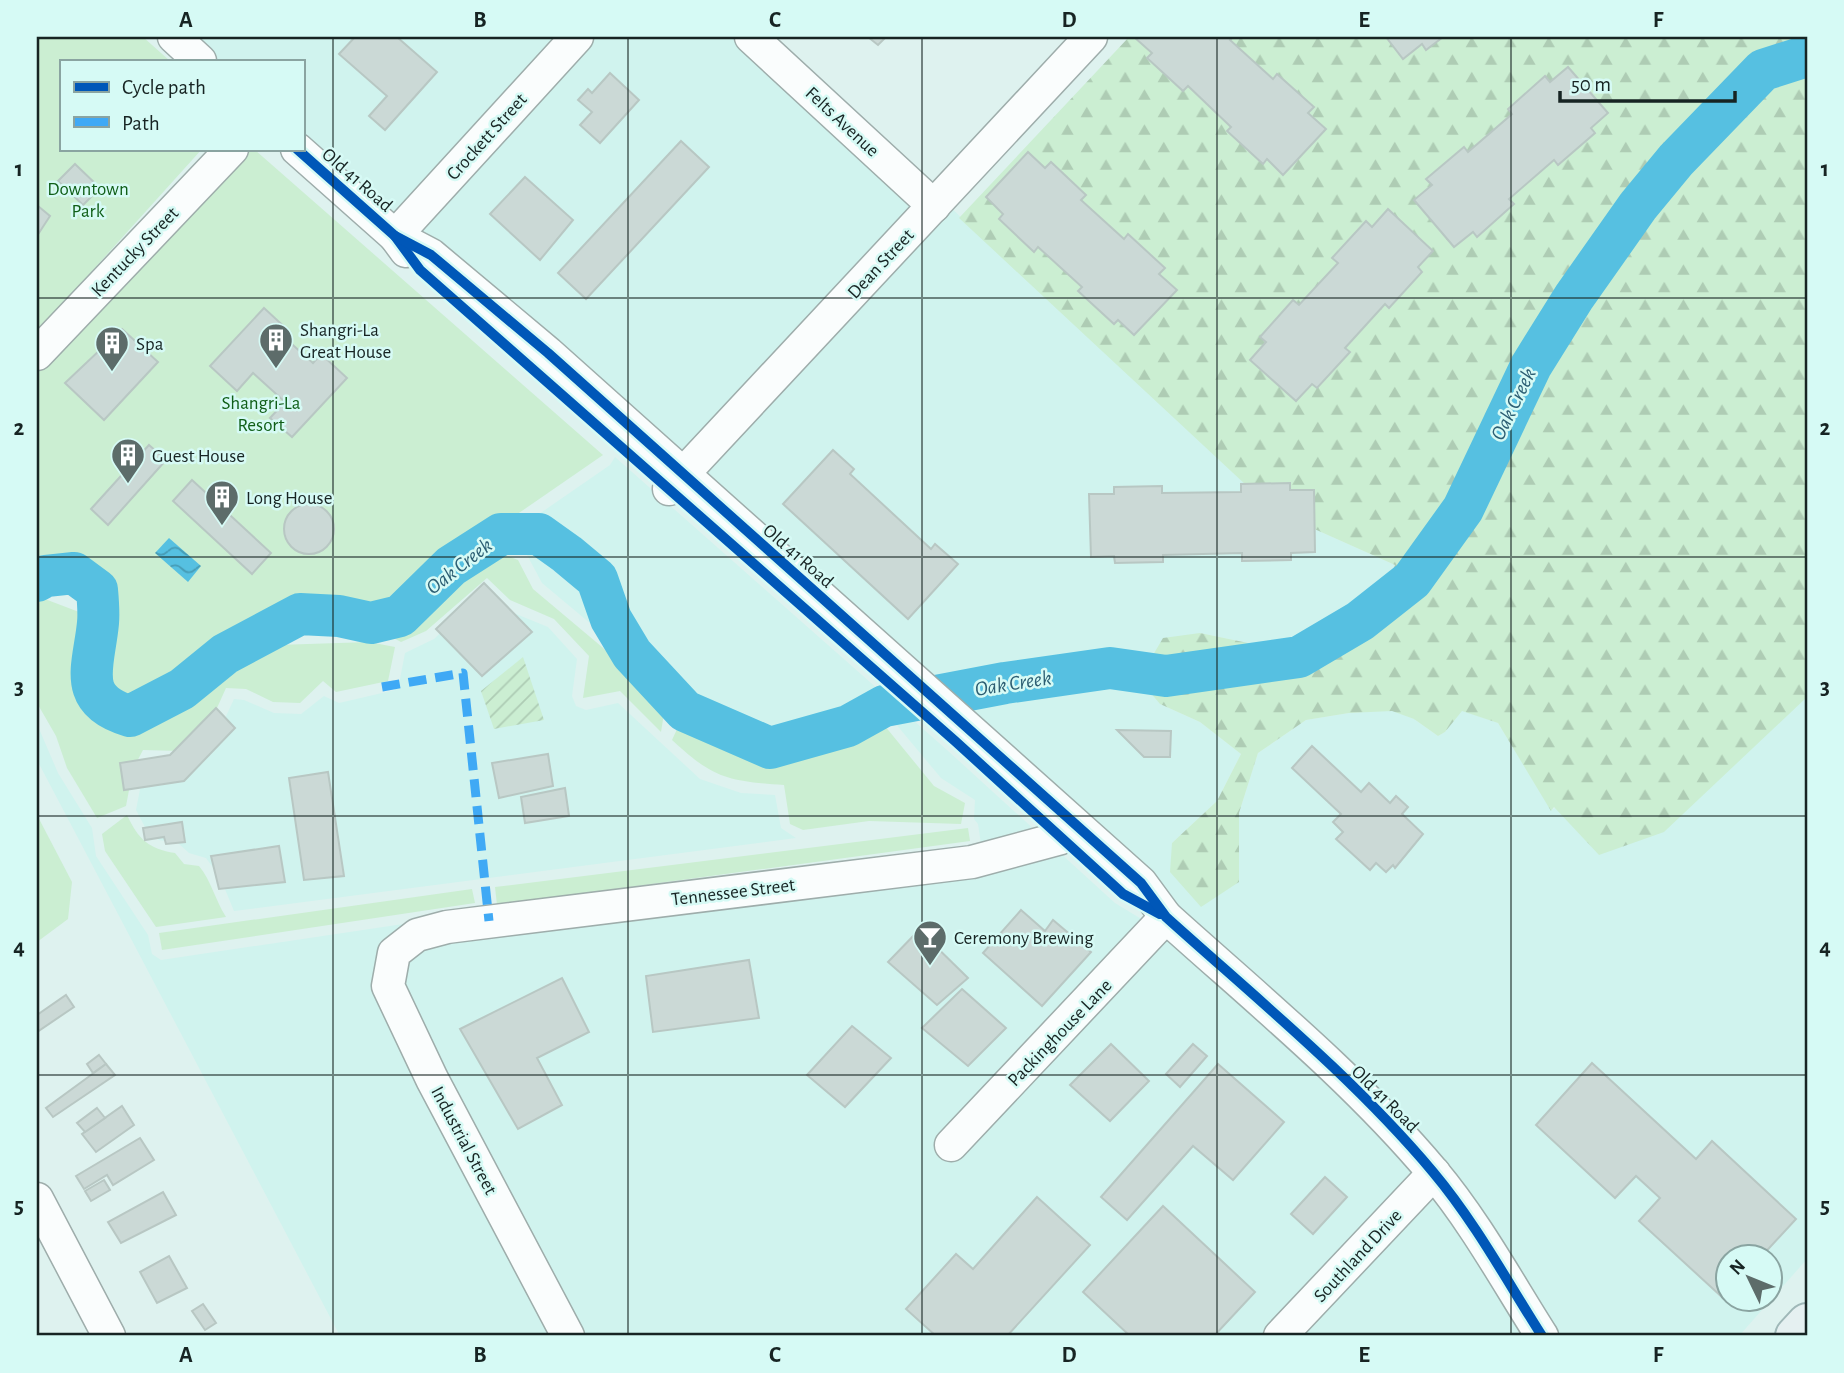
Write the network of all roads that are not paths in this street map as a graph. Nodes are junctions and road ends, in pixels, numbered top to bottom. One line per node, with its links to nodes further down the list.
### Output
1 (174, 37): 5 (street)
2 (577, 37): 9 (street, Crockett Street)
3 (751, 37): 8 (street, Felts Avenue)
4 (1091, 37): 8 (street, Dean Street)
5 (199, 60)
6 (231, 150): 10 (street, Kentucky Street)
7 (298, 150): 9 (street, Old 41 Road)
8 (934, 206): 11 (street, Dean Street)
9 (395, 236): 11 (street, Old 41 Road)
10 (37, 354)
11 (676, 482): 12 (street, Old 41 Road)
12 (964, 735): 13 (street, Old 41 Road); 14 (street, Old 41 Road)
13 (1061, 838): 14 (street, Old 41 Road); 15 (street, Tennessee Street)
14 (1166, 918): 16 (street, Packinghouse Lane); 17 (street, Old 41 Road)
15 (406, 943): 21 (street, Industrial Street)
16 (951, 1145)
17 (1434, 1173): 22 (street, Southland Drive); 23 (street, Old 41 Road)
18 (37, 1199): 20 (street)
19 (1807, 1323): 24 (main road)
20 (108, 1336)
21 (568, 1336)
22 (1280, 1336)
23 (1542, 1336)
24 (1795, 1336)

